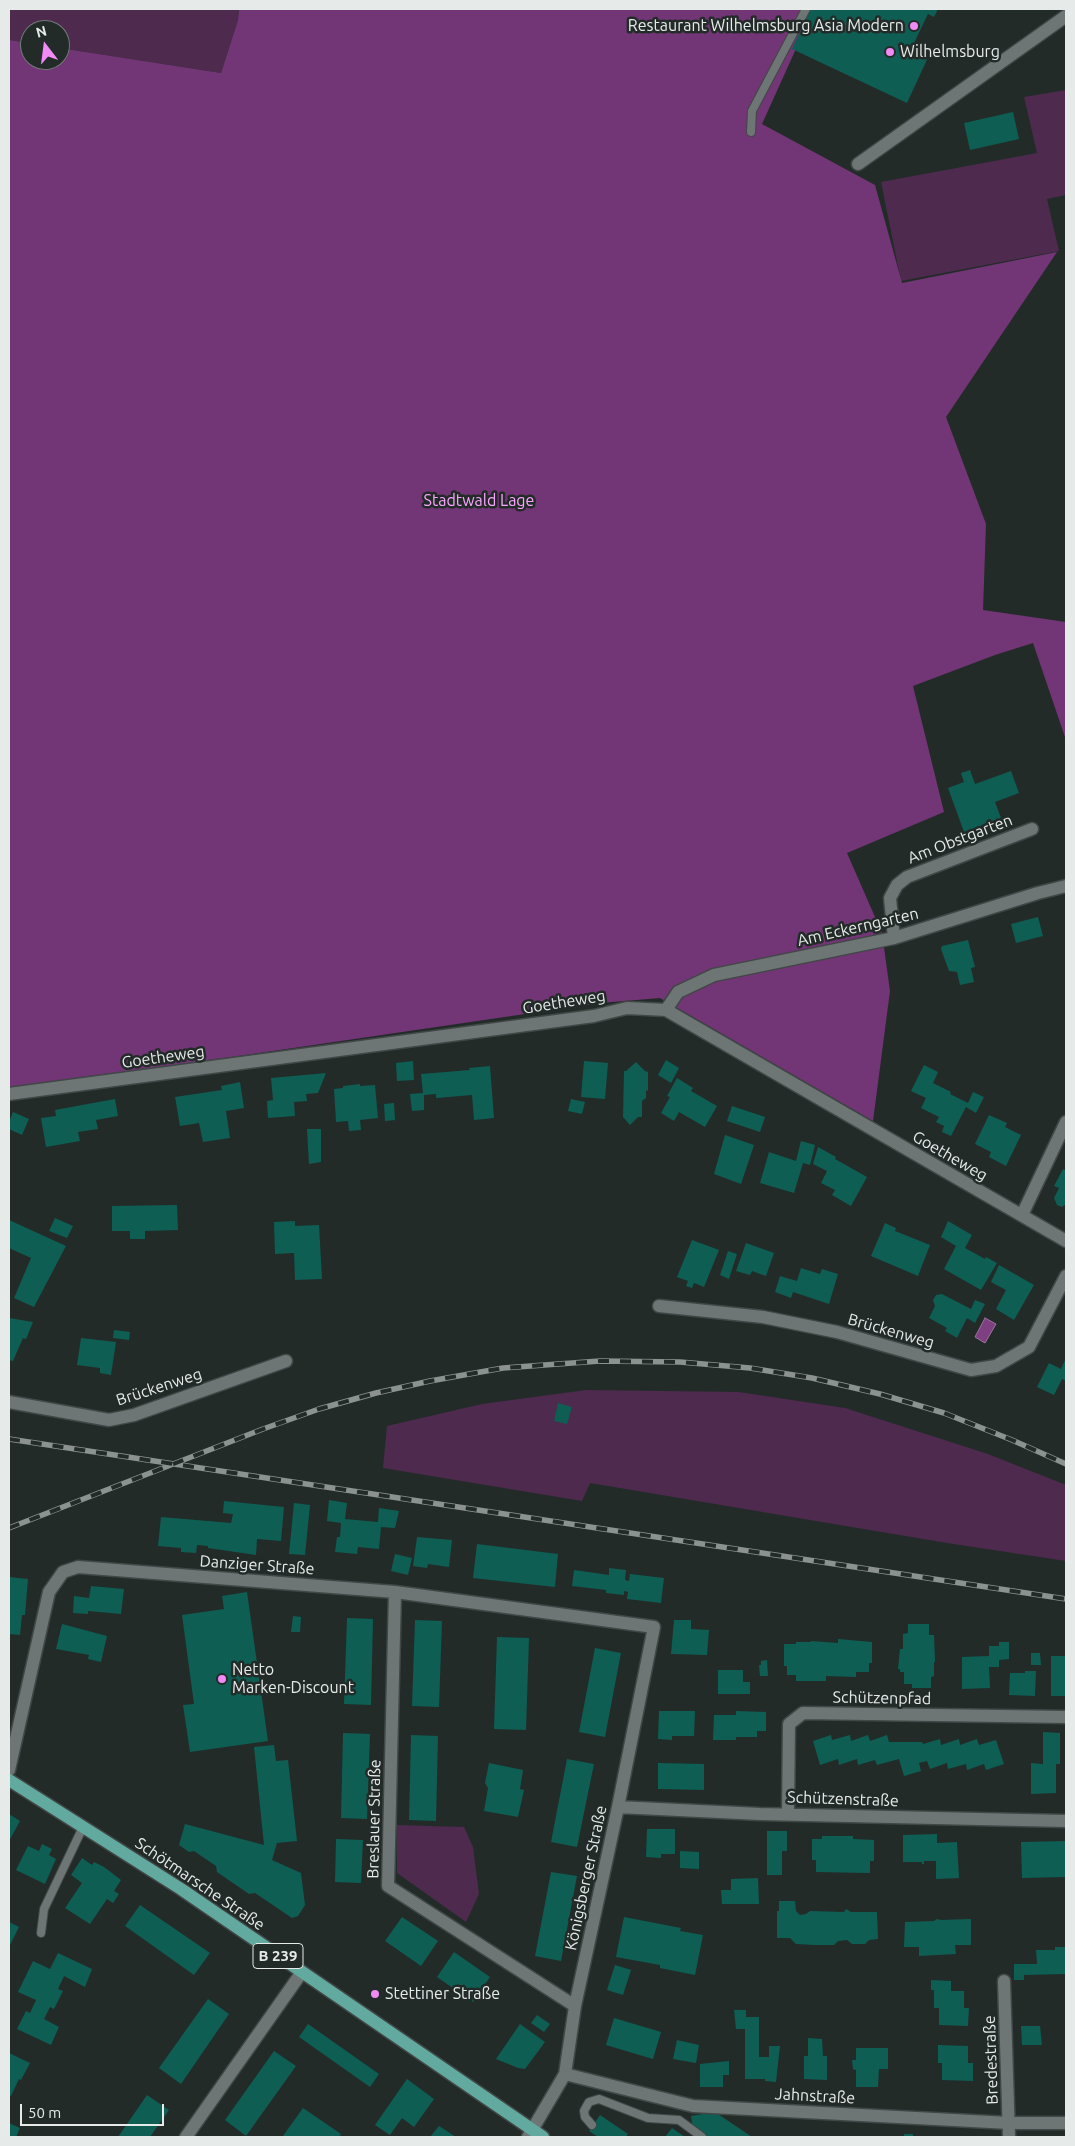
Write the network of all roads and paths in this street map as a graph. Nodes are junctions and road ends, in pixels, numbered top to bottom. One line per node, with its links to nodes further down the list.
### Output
1 (806, 9): 3 (lane)
2 (1066, 16): 4 (street)
3 (751, 132)
4 (858, 164)
5 (1032, 829): 7 (street, Am Obstgarten)
6 (1066, 886): 7 (street, Am Eckerngarten)
7 (894, 938): 8 (street, Am Eckerngarten)
8 (666, 1010): 9 (street, Goetheweg); 11 (street, Goetheweg)
9 (9, 1094)
10 (1066, 1122): 11 (street)
11 (1022, 1216): 12 (street, Goetheweg)
12 (1066, 1241)
13 (1066, 1276): 14 (street, Brückenweg)
14 (659, 1306)
15 (286, 1360): 16 (street, Brückenweg)
16 (9, 1402)
17 (395, 1592): 18 (street, Danziger Straße); 20 (street, Danziger Straße); 29 (street, Breslauer Straße)
18 (654, 1627): 22 (street, Königsberger Straße)
19 (1066, 1717): 23 (street, Schützenpfad)
20 (9, 1770)
21 (9, 1780): 25 (main road, Schötmarsche Straße / B 239)
22 (618, 1807): 23 (street, Schützenstraße); 29 (street, Königsberger Straße)
23 (788, 1813): 24 (street, Schützenstraße)
24 (1066, 1820)
25 (83, 1827): 26 (lane); 27 (main road, Schötmarsche Straße / B 239)
26 (41, 1933)
27 (302, 1972): 34 (main road, Schötmarsche Straße / B 239); 35 (street)
28 (1004, 1981): 32 (street, Bredestraße)
29 (575, 2006): 30 (street, Königsberger Straße)
30 (565, 2074): 32 (street, Jahnstraße); 34 (street, Königsberger Straße)
31 (1066, 2123): 32 (street, Jahnstraße)
32 (1009, 2124): 37 (street, Bredestraße)
33 (592, 2126): 36 (lane)
34 (535, 2135)
35 (186, 2137)
36 (702, 2137)
37 (1009, 2137)

